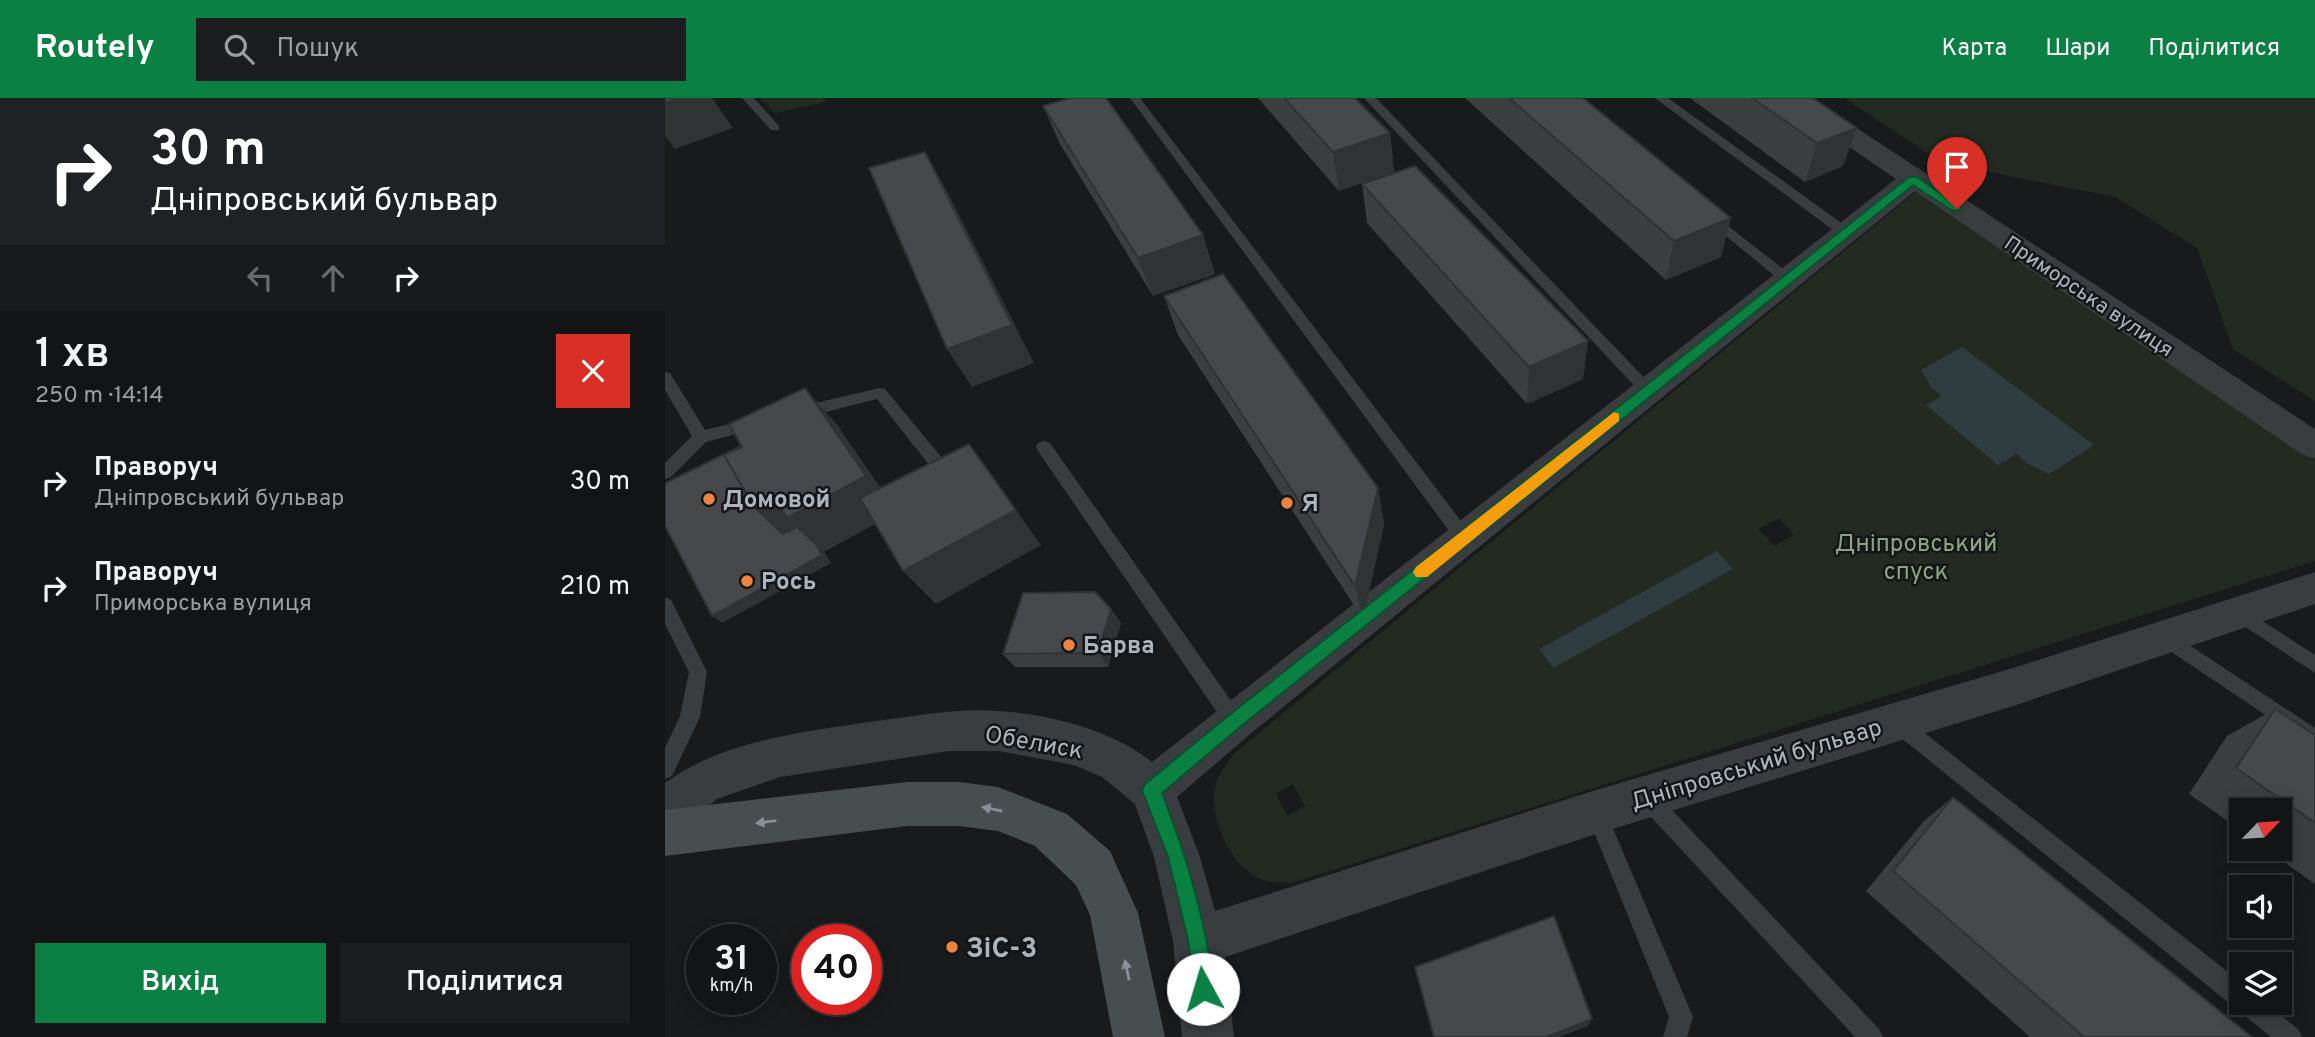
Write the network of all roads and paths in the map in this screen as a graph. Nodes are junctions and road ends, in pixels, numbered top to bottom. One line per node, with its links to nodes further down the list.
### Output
1 (748, 98): 6 (lane)
2 (1370, 98): 12 (lane)
3 (1661, 98): 9 (lane)
4 (1794, 98): 7 (street, Приморська вулиця)
5 (1135, 99): 18 (lane)
6 (775, 128)
7 (1913, 179): 9 (street); 14 (street, Приморська вулиця)
8 (1693, 202): 10 (lane)
9 (1846, 233): 10 (street)
10 (1787, 279): 12 (street)
11 (665, 377): 13 (lane)
12 (1648, 391): 18 (street)
13 (701, 437): 16 (lane); 17 (lane)
14 (2315, 446)
15 (1044, 447): 24 (lane)
16 (936, 462)
17 (665, 472)
18 (1464, 538): 24 (street)
19 (2315, 587): 21 (street, Дніпровський бульвар)
20 (665, 605): 27 (lane)
21 (2238, 613): 22 (street, Дніпровський бульвар); 23 (lane)
22 (2165, 637): 25 (street, Дніпровський бульвар); 26 (lane)
23 (2315, 665)
24 (1234, 721): 28 (street)
25 (1896, 722): 29 (street, Дніпровський бульвар); 34 (lane)
26 (2315, 739)
27 (665, 769)
28 (1152, 790): 30 (street, Обелиск); 33 (street)
29 (1646, 797): 31 (street, Дніпровський бульвар); 39 (lane)
30 (665, 811)
31 (1597, 812): 33 (street, Дніпровський бульвар); 38 (lane)
32 (665, 833): 36 (main road, one-way to 32)
33 (1198, 940): 37 (street)
34 (2229, 988)
35 (2262, 1015): 40 (lane)
36 (1139, 1037)
37 (1209, 1037)
38 (1675, 1037)
39 (1871, 1037)
40 (2290, 1037)

